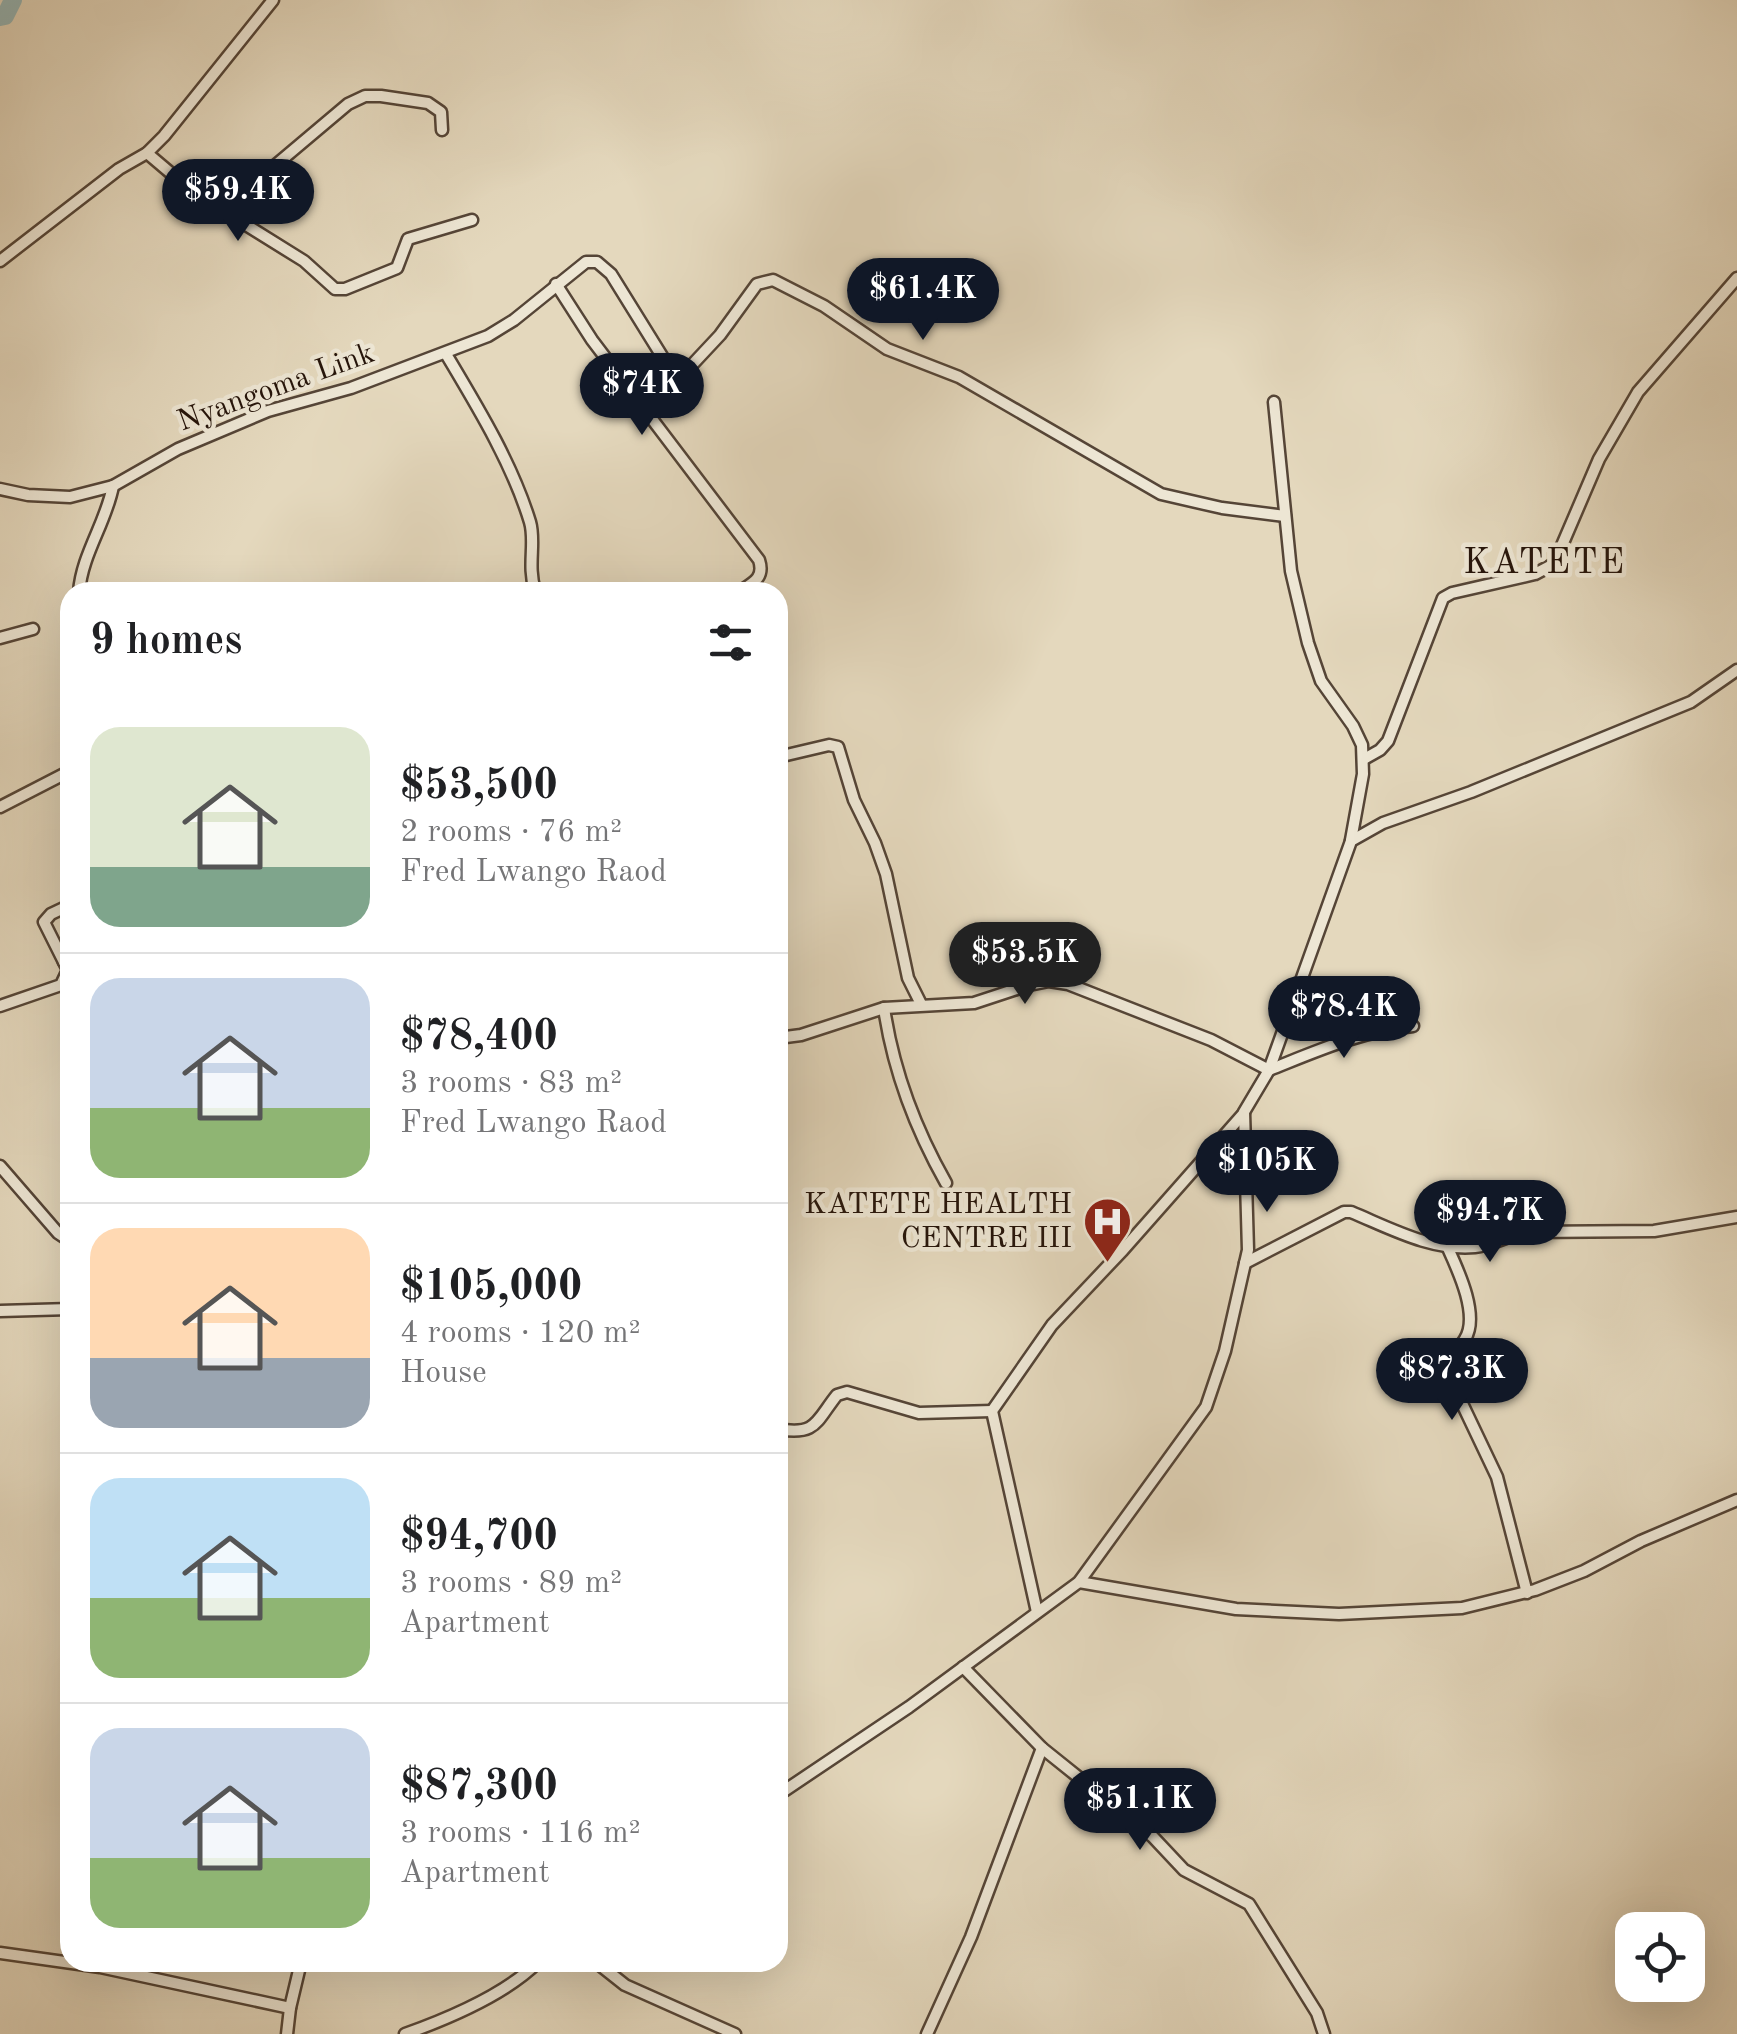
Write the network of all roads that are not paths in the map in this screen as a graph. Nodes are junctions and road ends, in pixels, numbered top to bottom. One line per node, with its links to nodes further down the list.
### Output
1 (273, 0): 3 (street)
2 (442, 130): 4 (street)
3 (147, 153): 4 (street); 6 (street)
4 (220, 211): 5 (street)
5 (472, 220)
6 (0, 261)
7 (1737, 278): 23 (street)
8 (556, 284): 9 (street, Nyangoma Link); 10 (street, Nyangoma Link); 12 (street)
9 (446, 354): 13 (street, Nyangoma Link); 17 (street)
10 (678, 382): 12 (street); 15 (street)
11 (1274, 402): 15 (street)
12 (647, 413): 18 (street)
13 (113, 486): 14 (street, Nyangoma Link); 16 (street)
14 (0, 489)
15 (1285, 516): 23 (street)
16 (81, 582)
17 (532, 582)
18 (754, 582)
19 (33, 629): 20 (street)
20 (0, 638)
21 (1737, 670): 26 (street)
22 (788, 755): 30 (street)
23 (1364, 760): 26 (street)
24 (60, 776): 25 (street)
25 (0, 807)
26 (1351, 841): 35 (street)
27 (60, 910): 28 (street)
28 (60, 949)
29 (60, 987): 31 (street)
30 (921, 1004): 32 (street); 35 (street)
31 (0, 1006)
32 (884, 1008): 34 (street); 38 (street)
33 (1413, 1026): 35 (street)
34 (788, 1037)
35 (1269, 1070): 36 (street)
36 (1244, 1112): 42 (street); 45 (street)
37 (0, 1166): 40 (street)
38 (946, 1183)
39 (1737, 1217): 41 (street)
40 (60, 1234)
41 (1447, 1246): 42 (street); 49 (street)
42 (1246, 1262): 48 (street)
43 (60, 1309): 44 (street)
44 (0, 1312)
45 (992, 1411): 46 (street); 50 (street)
46 (788, 1430)
47 (1737, 1500): 49 (street)
48 (1079, 1582): 49 (street); 50 (street)
49 (1528, 1592)
50 (1037, 1612): 51 (street)
51 (963, 1668): 52 (street); 53 (street)
52 (1042, 1748): 64 (street); 65 (street)
53 (788, 1788)
54 (0, 1953): 55 (street)
55 (60, 1961)
56 (123, 1972): 60 (street)
57 (299, 1972): 60 (street)
58 (528, 1972): 62 (street)
59 (609, 1972): 63 (street)
60 (290, 2008): 61 (street)
61 (288, 2034)
62 (405, 2034)
63 (736, 2034)
64 (927, 2034)
65 (1324, 2034)

